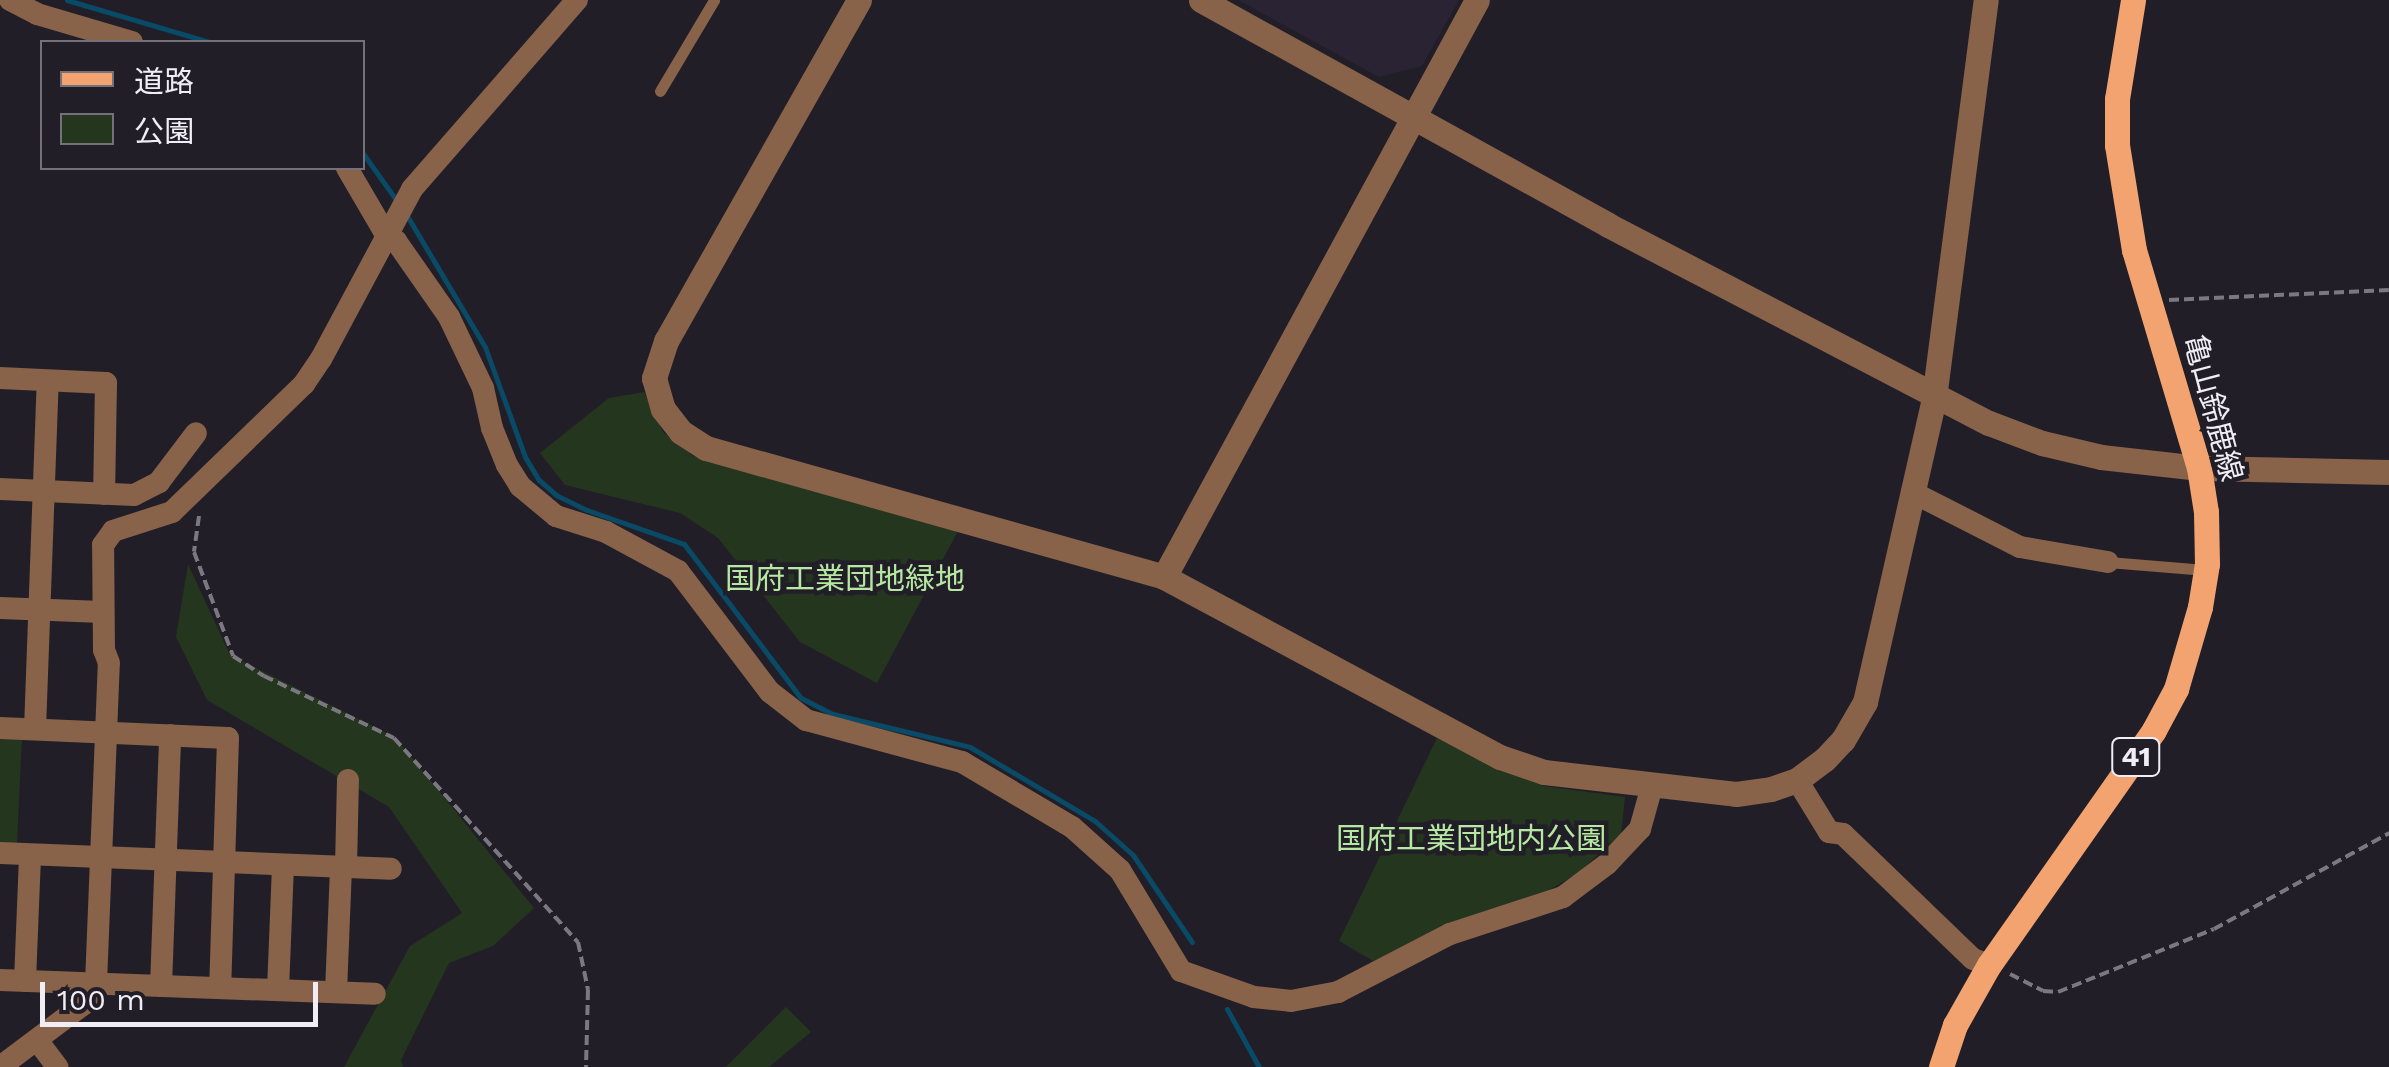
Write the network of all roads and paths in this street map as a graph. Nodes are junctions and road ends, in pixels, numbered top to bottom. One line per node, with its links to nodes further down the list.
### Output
1 (10, 0): 9 (street)
2 (576, 0): 13 (street)
3 (714, 0): 10 (lane)
4 (859, 0): 29 (street)
5 (1202, 0): 11 (street)
6 (1477, 0): 11 (street)
7 (1986, 0): 18 (street)
8 (2133, 0): 15 (main road, 亀山鈴鹿線 / 41)
9 (125, 40)
10 (660, 91)
11 (1414, 116): 18 (street); 29 (street)
12 (348, 170): 13 (street)
13 (388, 227): 32 (street); 38 (street)
14 (2389, 290): 15 (path)
15 (2150, 301): 20 (main road, 亀山鈴鹿線 / 41)
16 (0, 378): 17 (street)
17 (48, 381): 23 (street); 25 (street)
18 (1934, 398): 20 (street); 24 (street)
19 (196, 432): 25 (street)
20 (2199, 468): 21 (street); 28 (main road, 亀山鈴鹿線 / 41)
21 (2389, 472)
22 (0, 490): 23 (street)
23 (44, 491): 25 (street); 31 (street)
24 (1912, 492): 27 (street); 39 (street)
25 (104, 494)
26 (204, 508): 61 (path)
27 (2108, 562): 28 (lane)
28 (2206, 570): 49 (main road, 亀山鈴鹿線 / 41)
29 (1164, 577): 38 (street)
30 (0, 608): 31 (street)
31 (40, 610): 32 (street); 34 (street)
32 (102, 612): 35 (street)
33 (0, 728): 34 (street)
34 (35, 729): 35 (street)
35 (105, 732): 36 (street); 43 (street)
36 (170, 735): 44 (street); 45 (street)
37 (348, 780): 47 (street)
38 (1652, 786): 39 (street)
39 (1801, 787): 49 (street)
40 (2389, 833): 49 (path)
41 (0, 854): 42 (street)
42 (30, 855): 43 (street); 51 (street)
43 (100, 858): 44 (street); 52 (street)
44 (166, 860): 45 (street); 53 (street)
45 (223, 863): 46 (street); 54 (street)
46 (283, 865): 47 (street); 55 (street)
47 (343, 867): 48 (street); 56 (street)
48 (391, 869)
49 (1989, 966): 62 (main road, 亀山鈴鹿線 / 41)
50 (0, 980): 51 (street)
51 (25, 981): 52 (street)
52 (96, 984): 53 (street); 58 (street)
53 (161, 986): 54 (street)
54 (220, 988): 55 (street)
55 (278, 990): 56 (street)
56 (336, 992): 57 (street)
57 (375, 994)
58 (37, 1040): 59 (street); 60 (street)
59 (0, 1067)
60 (58, 1067)
61 (586, 1067)
62 (1940, 1067)

